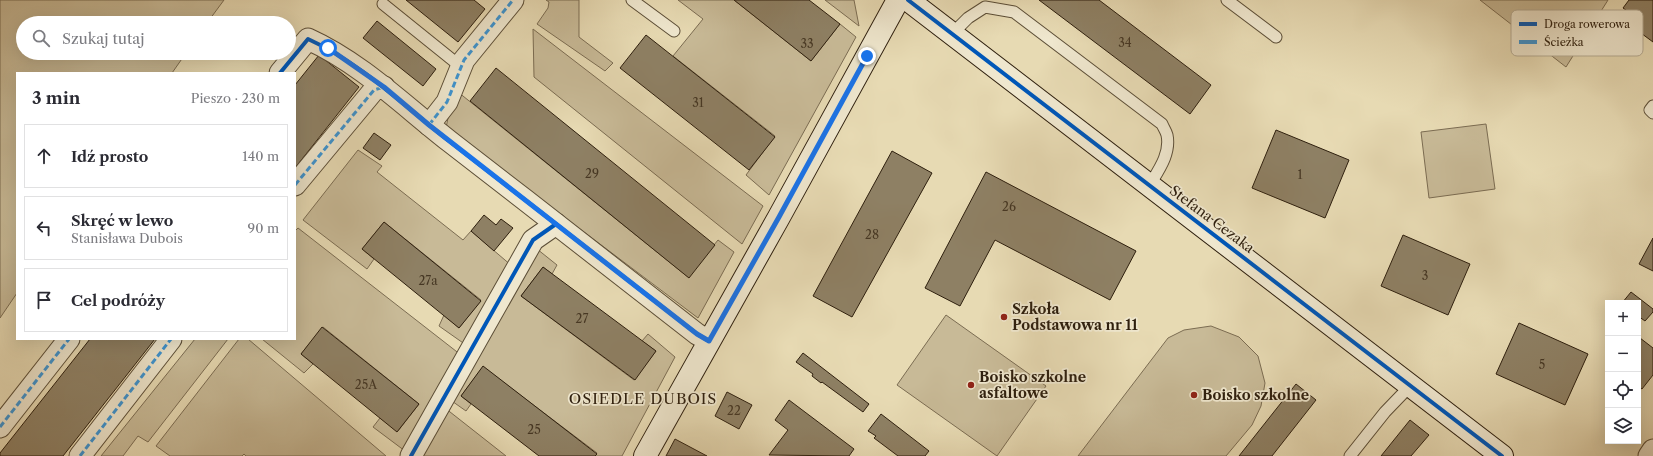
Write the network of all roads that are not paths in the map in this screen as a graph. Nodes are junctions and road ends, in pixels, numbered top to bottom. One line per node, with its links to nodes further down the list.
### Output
1 (632, 0): 7 (lane)
2 (898, 0): 23 (street)
3 (908, 0): 8 (street, Stefana Cezaka)
4 (1227, 0): 9 (lane)
5 (510, 1): 12 (street)
6 (383, 4): 12 (lane)
7 (674, 31)
8 (952, 34): 19 (street, Stefana Cezaka); 19 (lane)
9 (1276, 37)
10 (296, 54): 14 (street)
11 (291, 60): 13 (street)
12 (460, 66): 17 (street)
13 (281, 72)
14 (384, 87): 17 (street); 18 (street)
15 (1653, 106): 16 (lane)
16 (1653, 113)
17 (429, 125): 20 (street)
18 (296, 184)
19 (1149, 186): 24 (street, Stefana Cezaka)
20 (556, 224): 23 (street); 28 (street)
21 (68, 340): 25 (street)
22 (170, 340): 27 (street)
23 (709, 341): 29 (street)
24 (1410, 385): 30 (lane); 31 (street, Stefana Cezaka)
25 (0, 427)
26 (1653, 450): 32 (street)
27 (80, 456)
28 (411, 456)
29 (645, 456)
30 (1350, 456)
31 (1502, 456)
32 (1649, 456)

